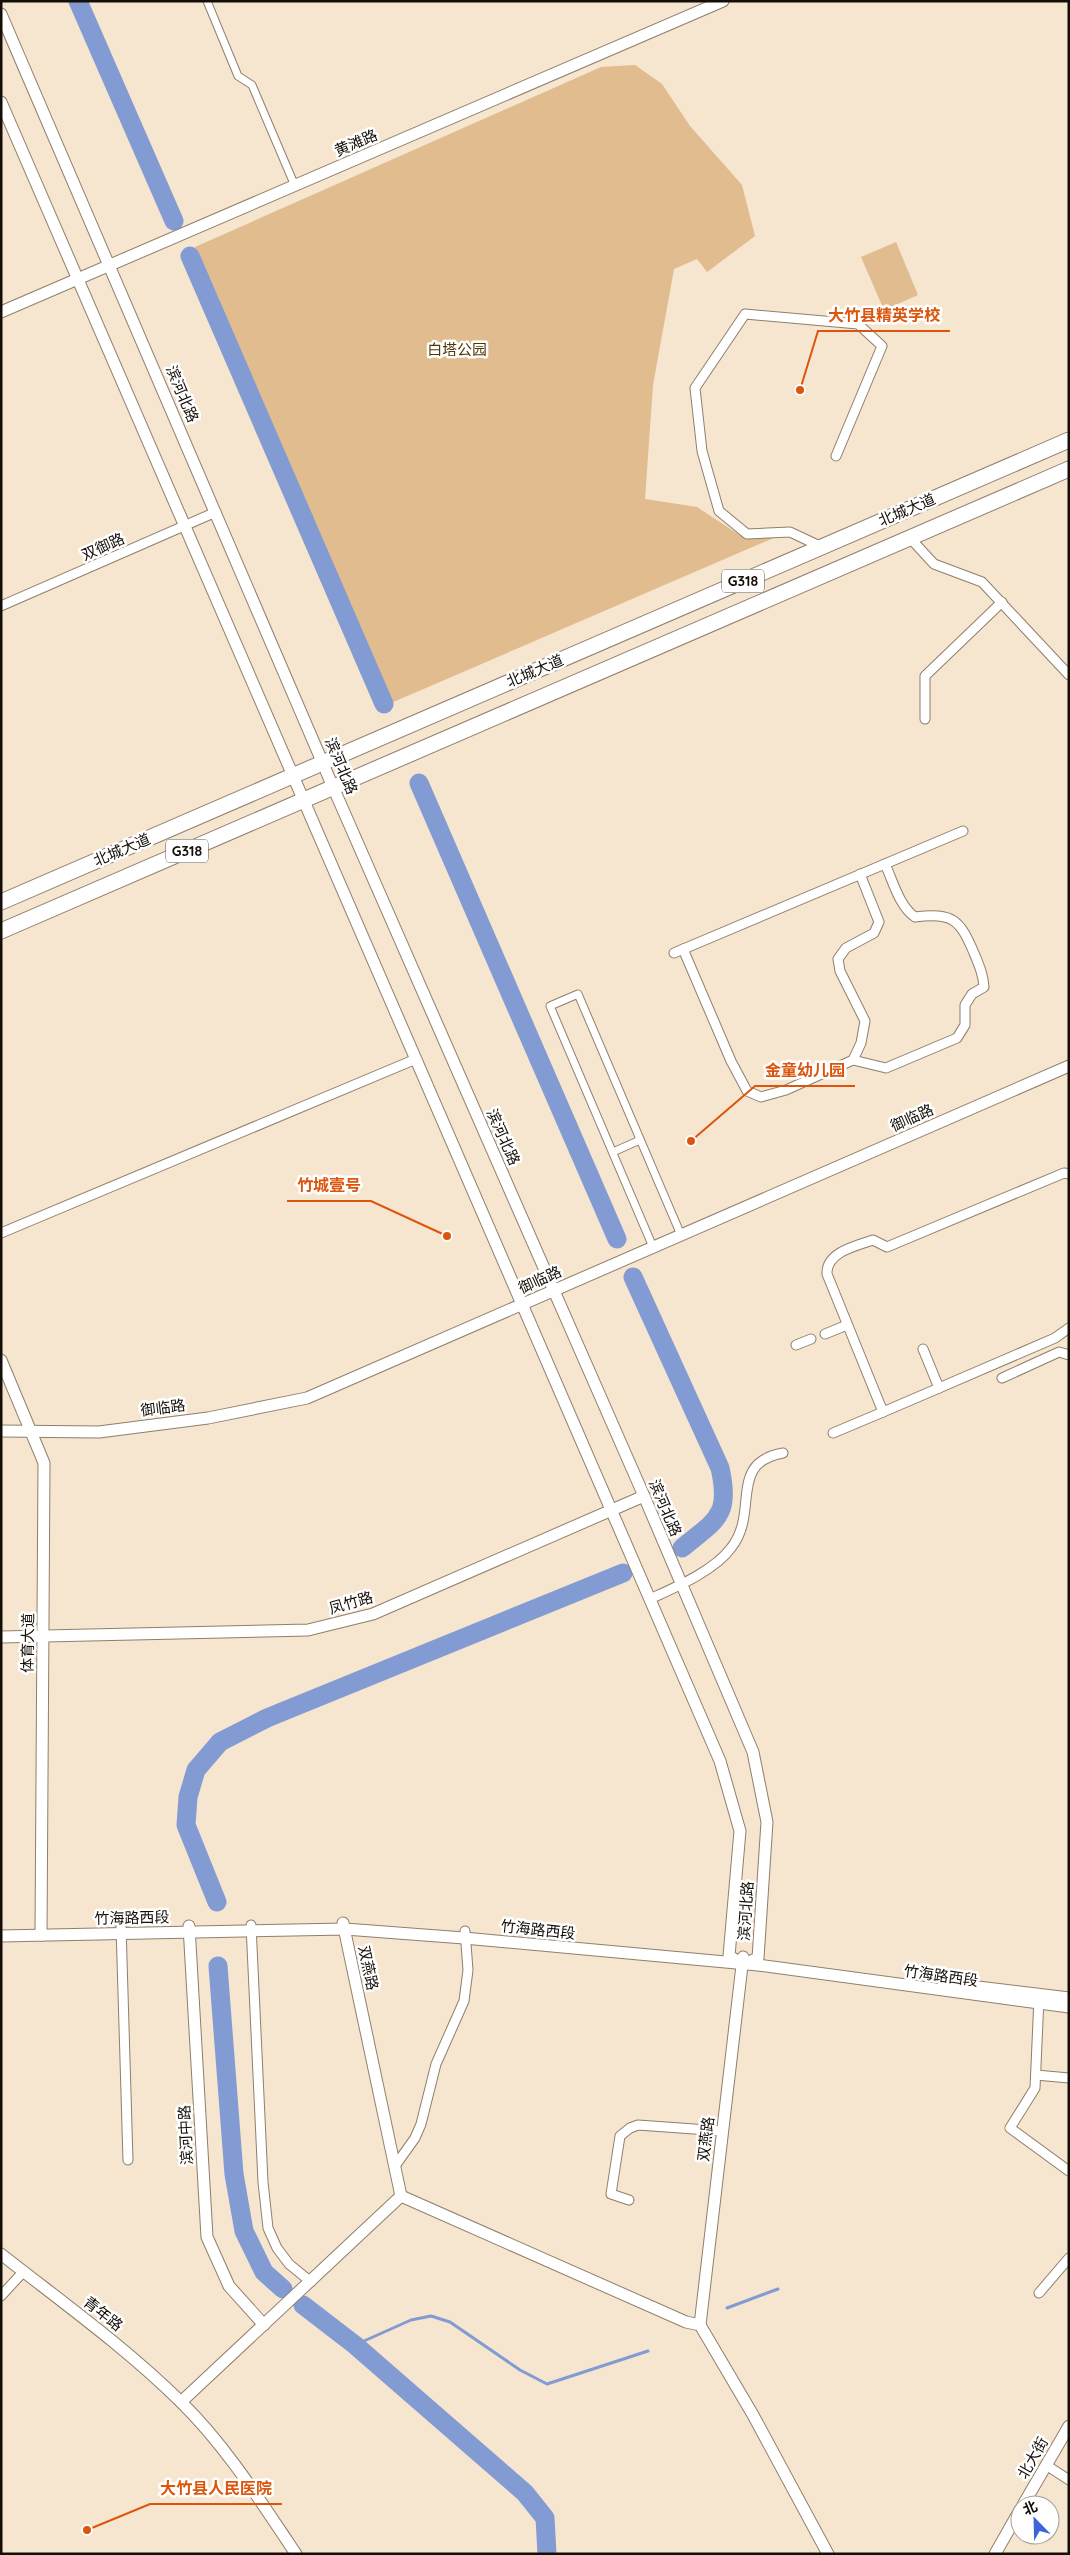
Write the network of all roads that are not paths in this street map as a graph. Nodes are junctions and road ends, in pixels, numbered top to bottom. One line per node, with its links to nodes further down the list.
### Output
1 (207, 1): 5 (street)
2 (723, 1): 5 (street, 黄滩路)
3 (1, 14): 6 (street, 滨河北路)
4 (1, 102): 7 (street, 滨河北路)
5 (295, 186): 6 (street, 黄滩路)
6 (111, 265): 7 (street, 黄滩路); 12 (street, 滨河北路)
7 (78, 279): 8 (street, 黄滩路); 13 (street, 滨河北路)
8 (1, 312)
9 (1069, 440): 15 (highway, 北城大道 / G318)
10 (836, 456): 15 (street)
11 (1069, 469): 14 (highway, 北城大道 / G318)
12 (216, 512): 13 (street, 双御路); 20 (street, 滨河北路)
13 (185, 526): 17 (street, 双御路); 21 (street, 滨河北路)
14 (910, 538): 16 (street); 22 (highway, 北城大道 / G318)
15 (822, 547): 20 (highway, 北城大道 / G318)
16 (1002, 602): 18 (street); 19 (street)
17 (1, 606)
18 (1069, 675)
19 (925, 719)
20 (323, 763): 21 (highway, 北城大道 / G318); 22 (street, 滨河北路)
21 (293, 776): 23 (street, 滨河北路); 27 (highway, 北城大道 / G318)
22 (334, 787): 23 (highway, 北城大道 / G318); 38 (street, 滨河北路)
23 (303, 800): 28 (highway, 北城大道 / G318); 29 (street, 滨河北路)
24 (963, 831): 25 (street)
25 (885, 864): 26 (street); 30 (street)
26 (860, 874): 30 (street); 30 (street)
27 (1, 902)
28 (1, 931)
29 (416, 1059): 35 (street); 39 (street, 滨河北路)
30 (853, 1060)
31 (1069, 1066): 36 (street, 御临路)
32 (640, 1140): 33 (street); 33 (street); 36 (street)
33 (613, 1152): 37 (street)
34 (1069, 1174): 40 (street)
35 (1, 1233)
36 (680, 1235): 37 (street, 御临路)
37 (652, 1248): 38 (street, 御临路)
38 (554, 1291): 39 (street, 御临路); 55 (street, 滨河北路)
39 (523, 1304): 51 (street, 御临路); 56 (street, 滨河北路)
40 (846, 1325): 42 (street); 50 (street)
41 (1069, 1328): 49 (street)
42 (825, 1334)
43 (811, 1339): 44 (street)
44 (796, 1345)
45 (923, 1349): 49 (street)
46 (1069, 1356): 48 (street)
47 (1, 1360): 51 (street, 体育大道)
48 (1002, 1378)
49 (939, 1388): 50 (street)
50 (883, 1412): 53 (street)
51 (30, 1429): 52 (street, 御临路); 60 (street, 体育大道)
52 (1, 1431)
53 (833, 1433)
54 (783, 1453): 57 (street)
55 (644, 1496): 56 (street, 凤竹路); 57 (street, 滨河北路)
56 (612, 1510): 58 (street, 滨河北路); 60 (street, 凤竹路)
57 (680, 1582): 58 (street); 70 (street, 滨河北路)
58 (649, 1596): 69 (street, 滨河北路)
59 (1, 1636): 60 (street, 凤竹路)
60 (43, 1636): 66 (street, 体育大道)
61 (344, 1926): 62 (street, 竹海路西段); 67 (street, 竹海路西段); 79 (street, 双燕路)
62 (252, 1928): 63 (street, 竹海路西段); 86 (street)
63 (189, 1929): 65 (street, 竹海路西段); 89 (street, 滨河中路)
64 (1, 1930): 66 (street, 竹海路西段)
65 (122, 1930): 66 (street, 竹海路西段); 78 (street)
66 (41, 1932): 68 (street, 竹海路西段)
67 (464, 1934): 69 (street, 竹海路西段); 71 (street, 竹海路西段); 79 (street)
68 (1, 1936)
69 (729, 1956): 71 (street, 滨河北路)
70 (758, 1958): 71 (street, 滨河北路); 73 (street, 竹海路西段)
71 (743, 1960): 73 (street, 竹海路西段); 77 (street, 双燕路)
72 (1069, 1998): 73 (street, 竹海路西段)
73 (1039, 2000): 74 (street, 竹海路西段); 75 (street)
74 (1069, 2007)
75 (1036, 2075): 76 (street); 80 (street)
76 (1069, 2078)
77 (722, 2131): 82 (street); 90 (street, 双燕路)
78 (128, 2160)
79 (395, 2166): 81 (street, 双燕路)
80 (1069, 2171)
81 (402, 2196): 86 (street); 90 (street)
82 (629, 2200)
83 (1, 2254): 85 (street, 青年路)
84 (1069, 2258): 87 (street)
85 (24, 2271): 88 (street); 91 (street, 青年路)
86 (311, 2282): 89 (street)
87 (1039, 2293)
88 (1, 2296)
89 (264, 2325): 91 (street)
90 (700, 2325): 98 (street)
91 (181, 2402): 97 (street, 青年路)
92 (1069, 2426): 93 (street, 北大街)
93 (1046, 2465): 94 (street); 95 (street, 北大街)
94 (1069, 2480)
95 (1029, 2495)
96 (1010, 2528): 99 (street)
97 (296, 2554)
98 (828, 2554)
99 (995, 2554)

